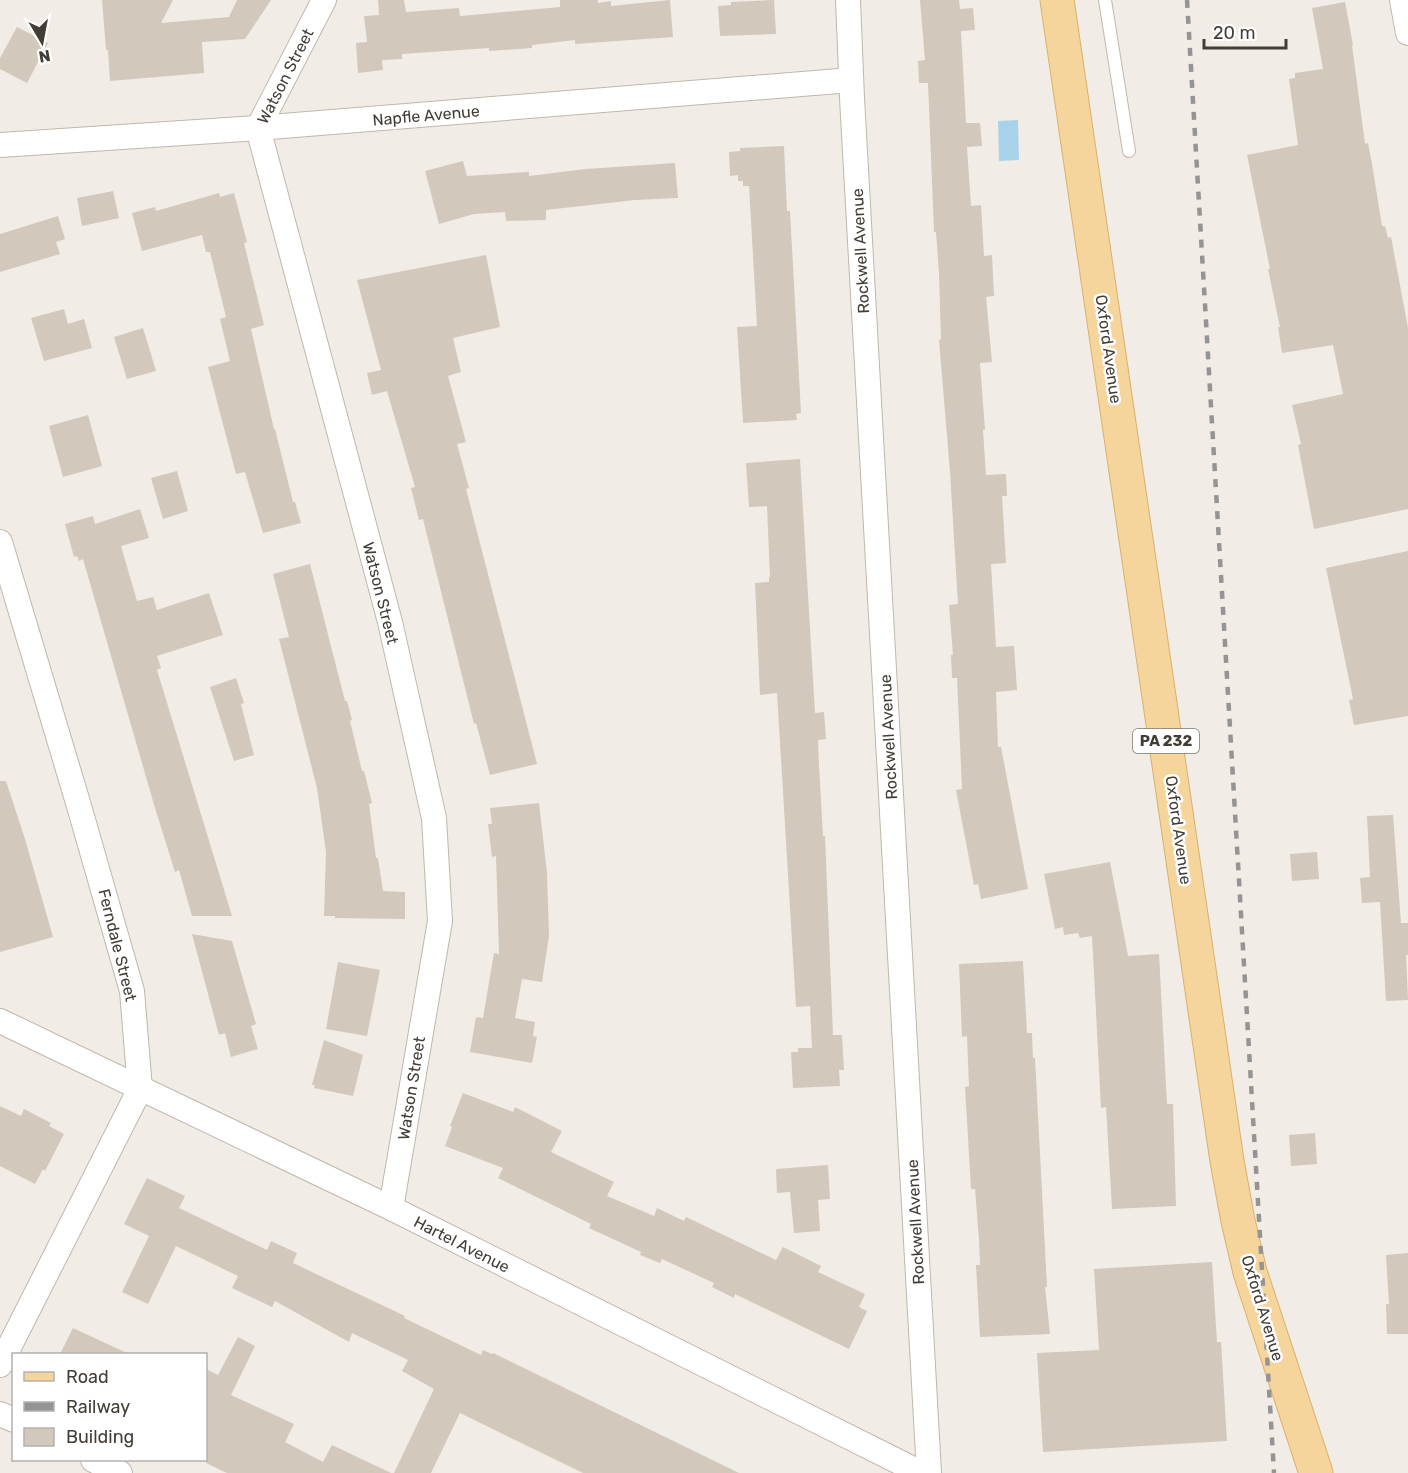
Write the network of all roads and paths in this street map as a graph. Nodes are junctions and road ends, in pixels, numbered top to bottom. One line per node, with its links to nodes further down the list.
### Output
1 (324, 0): 8 (street, Watson Street)
2 (848, 0): 7 (street, Rockwell Avenue)
3 (1057, 0): 20 (main road, Oxford Avenue / PA 232)
4 (1105, 0): 10 (lane)
5 (1402, 0): 6 (street)
6 (1408, 33)
7 (851, 80): 8 (street, Napfle Avenue); 19 (street, Rockwell Avenue)
8 (258, 128): 9 (street, Napfle Avenue); 14 (street, Watson Street)
9 (0, 145)
10 (1129, 151)
11 (0, 542): 13 (street, Ferndale Street)
12 (0, 1021): 13 (street, Hartel Avenue)
13 (140, 1089): 14 (street, Hartel Avenue); 15 (street)
14 (391, 1209): 18 (street, Hartel Avenue)
15 (0, 1365)
16 (95, 1461): 17 (street)
17 (120, 1473)
18 (921, 1473)
19 (929, 1473)
20 (1316, 1473)

